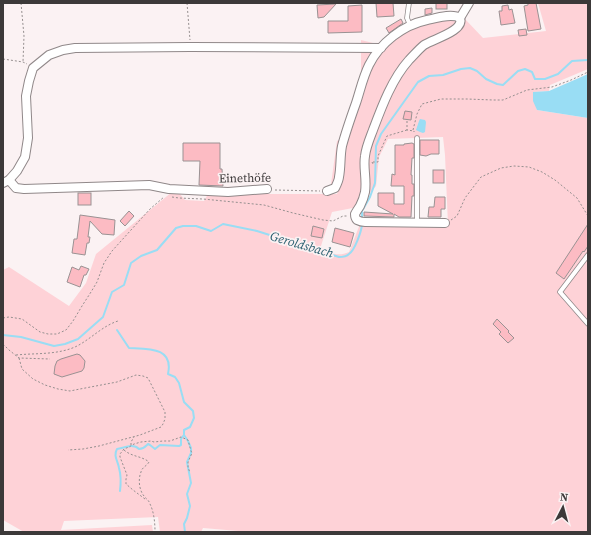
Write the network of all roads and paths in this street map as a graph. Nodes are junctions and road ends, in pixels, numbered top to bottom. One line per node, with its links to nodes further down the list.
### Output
1 (21, 3): 10 (path)
2 (187, 3): 7 (path)
3 (408, 3): 6 (lane)
4 (469, 3): 5 (street)
5 (460, 18): 6 (street); 23 (street)
6 (410, 25): 8 (street)
7 (190, 46): 8 (street); 11 (street)
8 (381, 48): 21 (street)
9 (3, 58): 10 (path)
10 (24, 62): 11 (path)
11 (33, 68): 18 (street, Einethöfe)
12 (588, 72): 15 (path)
13 (407, 121): 14 (path)
14 (407, 130): 15 (path); 17 (path)
15 (413, 130): 16 (path)
16 (417, 138): 24 (lane)
17 (373, 162)
18 (6, 182): 19 (street, Einethöfe)
19 (169, 189): 20 (street, Einethöfe); 23 (path); 27 (path)
20 (266, 190): 21 (path, Einethöfe)
21 (327, 191)
22 (588, 216): 25 (path)
23 (359, 220): 24 (street)
24 (417, 223): 25 (street)
25 (445, 223)
26 (588, 255): 29 (lane)
27 (3, 318)
28 (118, 321): 31 (path)
29 (588, 324)
30 (3, 344): 31 (path)
31 (16, 355): 32 (path)
32 (19, 358): 33 (path); 34 (path)
33 (50, 359)
34 (134, 436): 35 (path); 36 (path)
35 (131, 445): 37 (path); 38 (path)
36 (68, 450)
37 (123, 450): 39 (path); 39 (path)
38 (190, 473)
39 (145, 498): 40 (path)
40 (156, 532)

